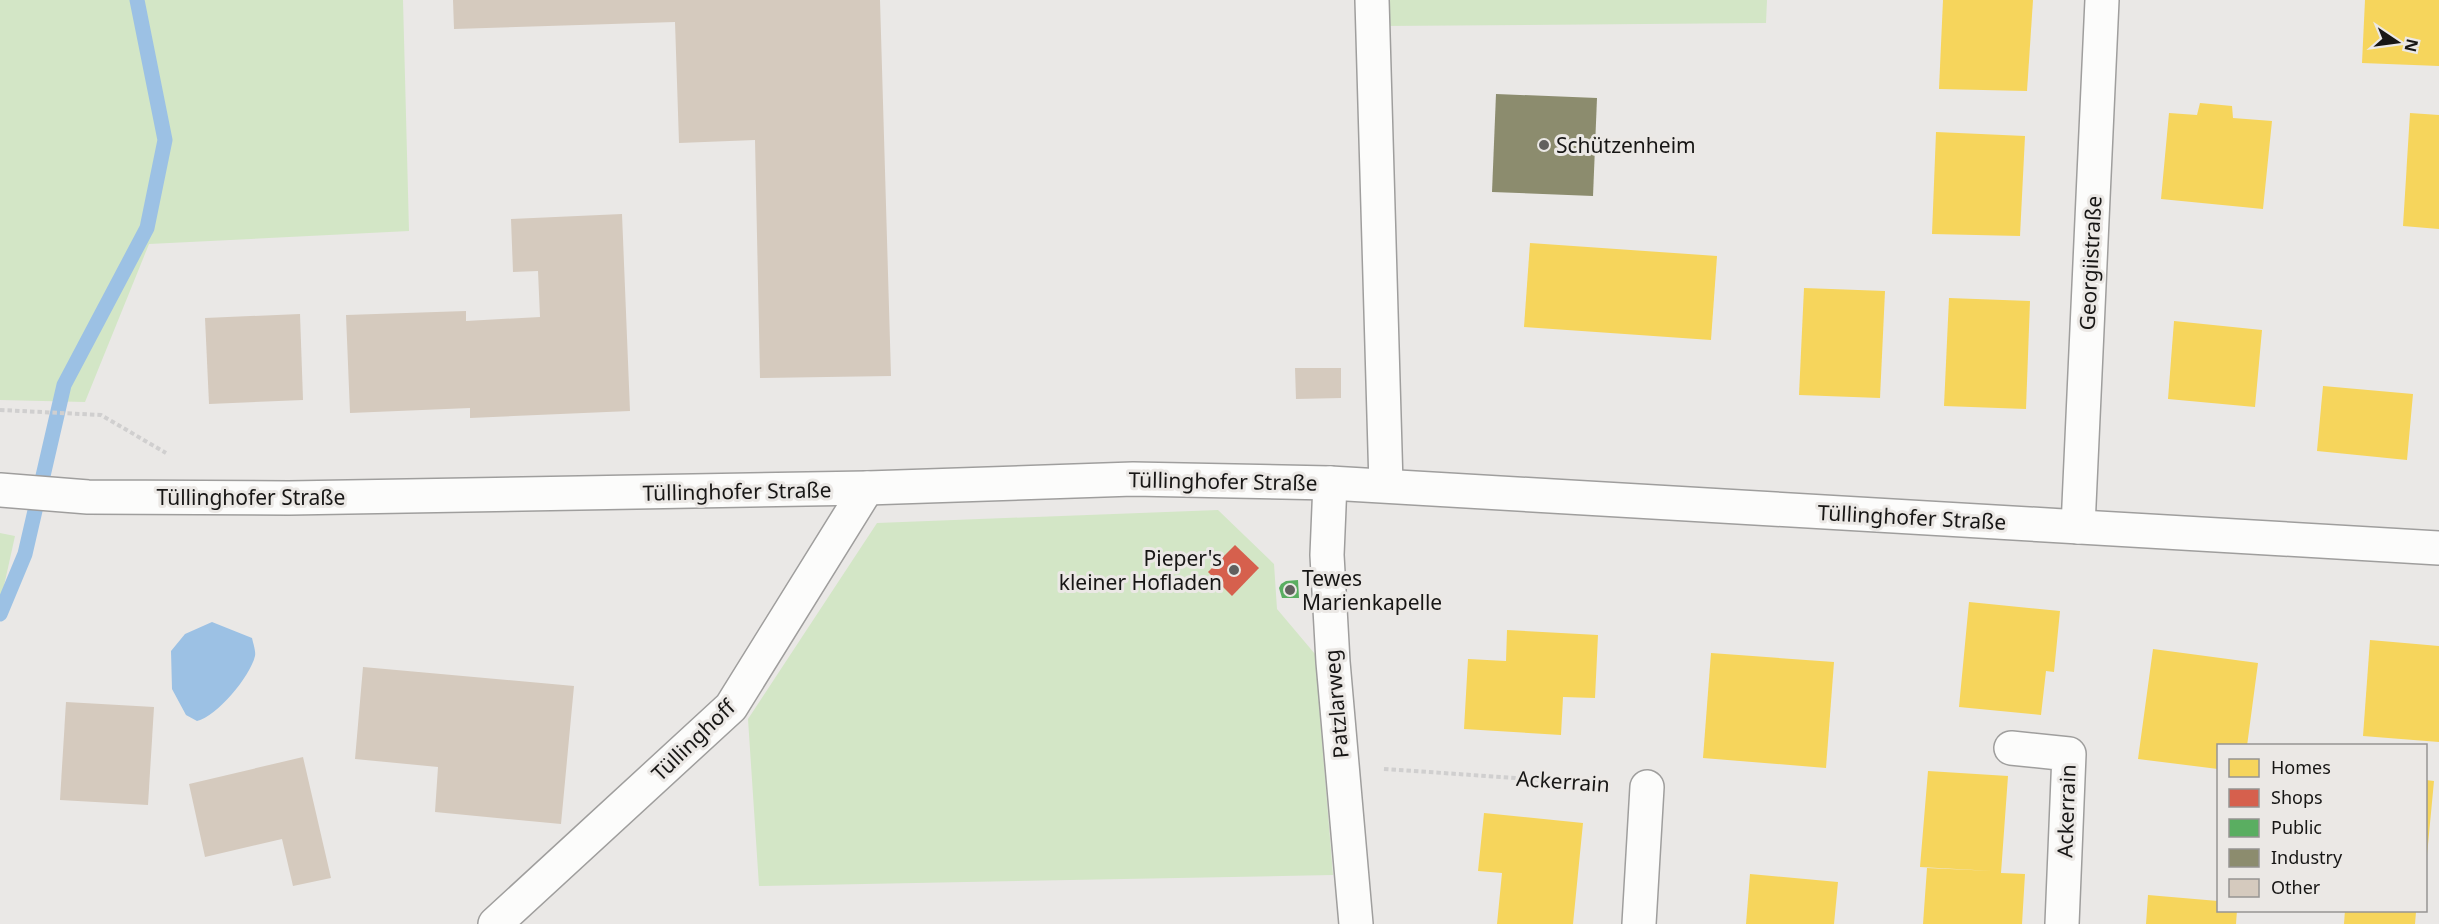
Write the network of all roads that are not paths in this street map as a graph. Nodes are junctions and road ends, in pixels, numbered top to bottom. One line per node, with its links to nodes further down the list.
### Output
1 (1372, 0): 4 (main road)
2 (2102, 0): 7 (main road, Georgiistraße)
3 (1330, 483): 4 (main road, Tüllinghofer Straße); 5 (main road, Tüllinghofer Straße); 12 (main road, Patzlarweg)
4 (1386, 485): 7 (main road, Tüllinghofer Straße)
5 (867, 488): 6 (main road, Tüllinghofer Straße); 11 (main road, Tüllinghoff)
6 (0, 490)
7 (2078, 527): 8 (main road, Tüllinghofer Straße)
8 (2439, 548)
9 (2011, 748): 14 (main road, Ackerrain)
10 (1647, 787): 13 (main road)
11 (495, 924)
12 (1356, 924)
13 (1640, 924)
14 (2062, 924)

